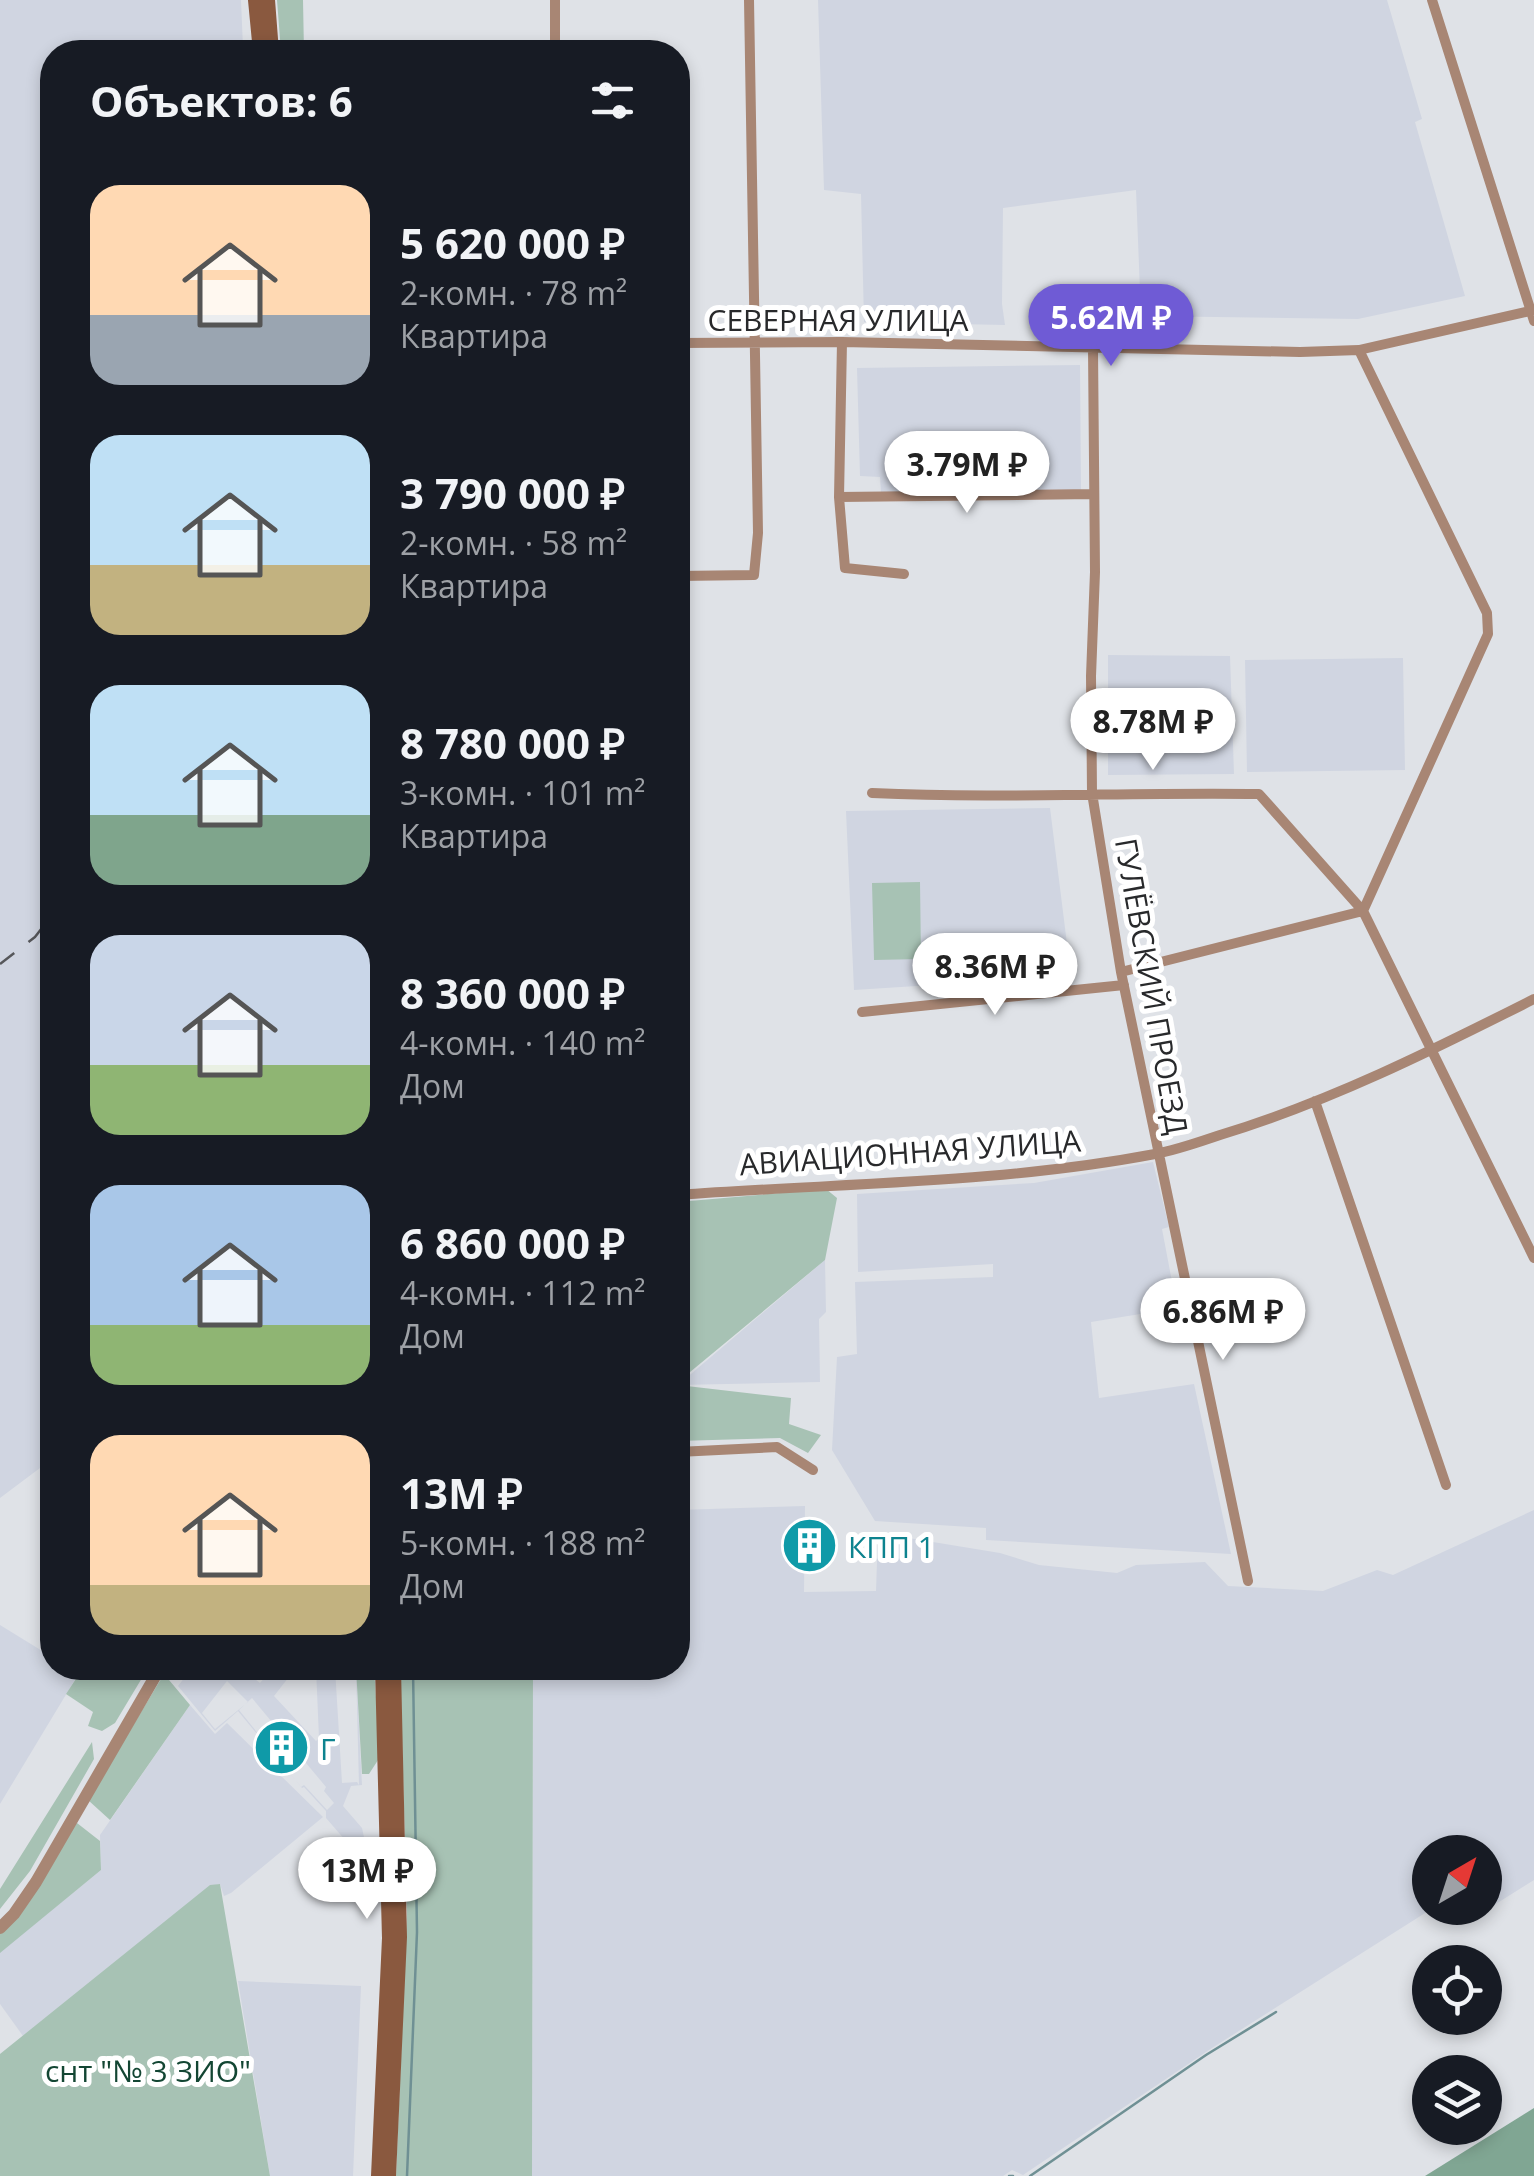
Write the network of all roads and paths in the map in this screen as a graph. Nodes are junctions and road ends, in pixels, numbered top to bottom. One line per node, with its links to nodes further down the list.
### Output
1 (256, 0): 6 (main road)
2 (268, 0): 7 (main road)
3 (555, 0): 8 (street)
4 (749, 0): 12 (street)
5 (1432, 0): 9 (street)
6 (259, 40)
7 (271, 40)
8 (555, 40)
9 (1533, 314): 14 (street, СЕВЕРНАЯ УЛИЦА)
10 (842, 342): 12 (street, СЕВЕРНАЯ УЛИЦА); 13 (street, СЕВЕРНАЯ УЛИЦА); 16 (street)
11 (690, 343): 12 (street, СЕВЕРНАЯ УЛИЦА)
12 (756, 345): 18 (street)
13 (1093, 348): 14 (street, СЕВЕРНАЯ УЛИЦА); 15 (street, ГУЛЁВСКИЙ ПРОЕЗД)
14 (1359, 350): 21 (street)
15 (1094, 494): 16 (street); 20 (street, ГУЛЁВСКИЙ ПРОЕЗД)
16 (839, 497): 17 (street)
17 (904, 574)
18 (690, 576)
19 (872, 792): 20 (street)
20 (1092, 792): 21 (street); 22 (street, ГУЛЁВСКИЙ ПРОЕЗД)
21 (1362, 911): 22 (street); 26 (street)
22 (1121, 972): 23 (street, ГУЛЁВСКИЙ ПРОЕЗД)
23 (1124, 986): 25 (street); 28 (street, ГУЛЁВСКИЙ ПРОЕЗД)
24 (1534, 999): 26 (street, АВИАЦИОННАЯ УЛИЦА)
25 (862, 1012)
26 (1433, 1050): 27 (street, АВИАЦИОННАЯ УЛИЦА); 30 (street)
27 (1315, 1101): 28 (street, АВИАЦИОННАЯ УЛИЦА); 33 (street)
28 (1158, 1154): 29 (street, АВИАЦИОННАЯ УЛИЦА); 34 (street, ГУЛЁВСКИЙ ПРОЕЗД)
29 (690, 1194)
30 (1534, 1258)
31 (690, 1452): 32 (street)
32 (812, 1470)
33 (1446, 1485)
34 (1248, 1580)
35 (153, 1680): 38 (street)
36 (382, 1680): 39 (main road)
37 (394, 1680): 40 (main road)
38 (0, 1928)
39 (378, 2176)
40 (389, 2176)

